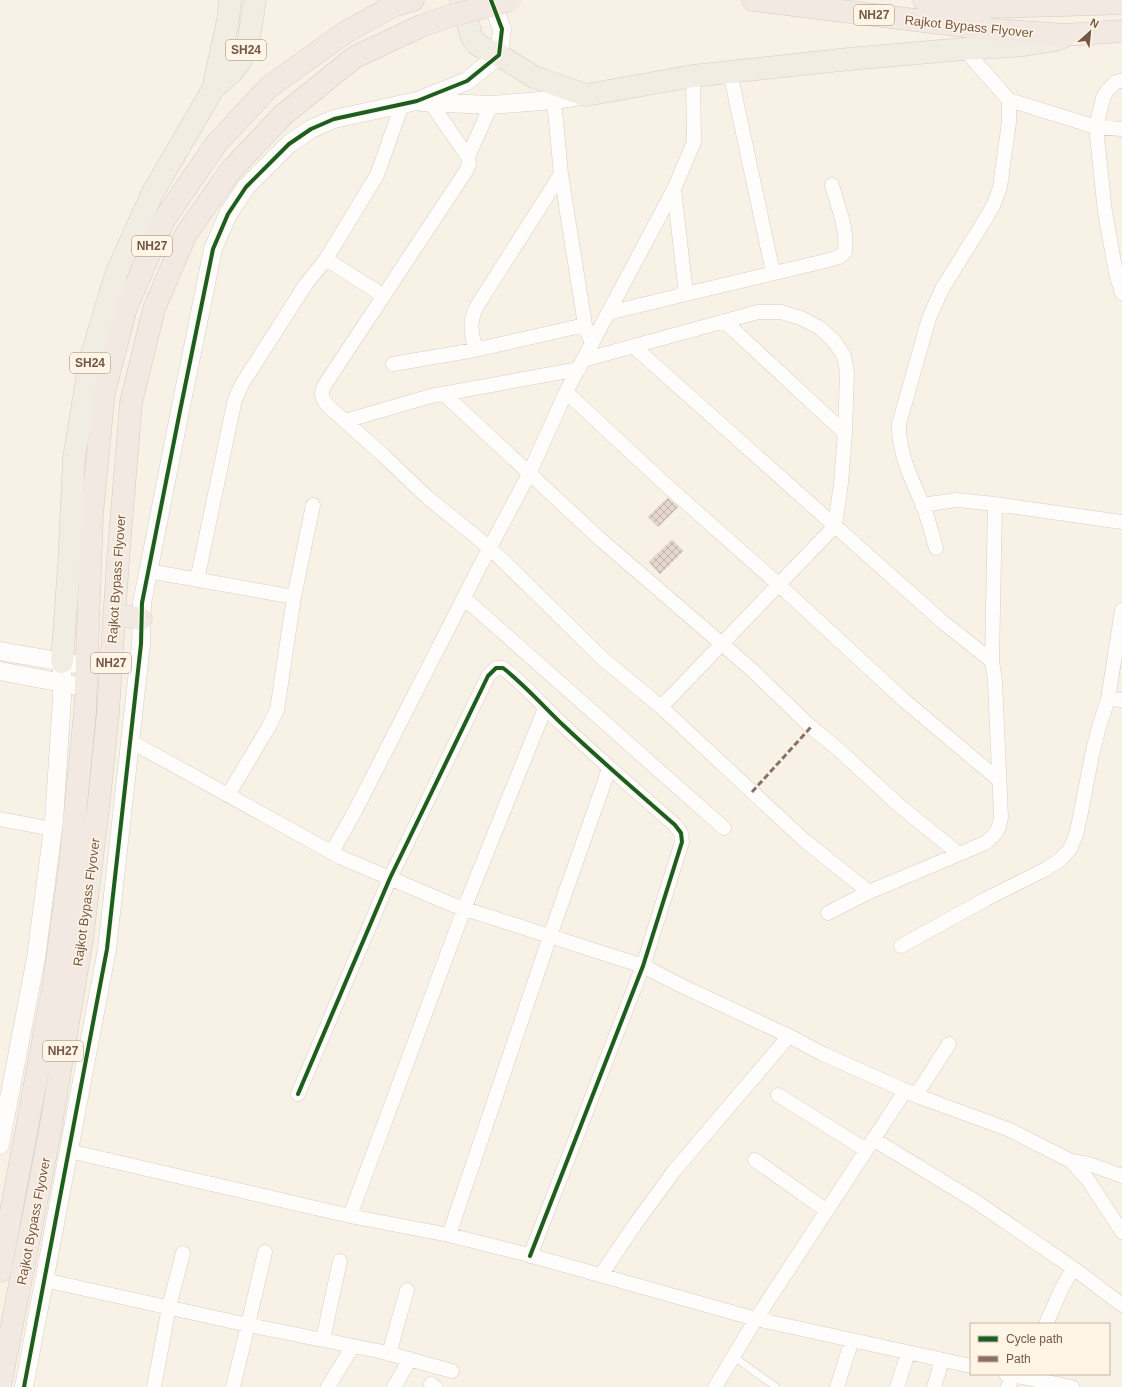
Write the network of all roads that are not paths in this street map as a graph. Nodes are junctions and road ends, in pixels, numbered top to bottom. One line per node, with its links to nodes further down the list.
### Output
1 (230, 0): 18 (main road, SH24)
2 (255, 0): 18 (main road, SH24)
3 (413, 0): 66 (highway, Rajkot Bypass Flyover / NH27)
4 (461, 0): 14 (main road)
5 (492, 0): 14 (street)
6 (510, 0): 61 (highway, Rajkot Bypass Flyover / NH27, bridge)
7 (753, 0): 12 (highway, Rajkot Bypass Flyover / NH27)
8 (924, 0): 9 (highway, Rajkot Bypass Flyover)
9 (1089, 2): 10 (highway, Rajkot Bypass Flyover)
10 (1122, 3)
11 (1122, 31): 12 (highway, NH27)
12 (1066, 35): 13 (main road)
13 (964, 49): 15 (main road); 21 (street)
14 (499, 55): 19 (main road); 22 (street)
15 (730, 72): 16 (main road); 31 (street)
16 (693, 76): 19 (main road); 29 (street)
17 (1122, 81): 24 (street)
18 (213, 89): 68 (main road, SH24)
19 (586, 95): 20 (street)
20 (554, 100): 23 (street); 27 (street)
21 (1009, 100): 24 (street); 50 (street)
22 (416, 103): 23 (street); 26 (street); 30 (street); 55 (street)
23 (491, 105): 26 (street)
24 (1096, 127): 25 (street); 32 (street)
25 (1122, 129)
26 (468, 157): 34 (street)
27 (561, 174): 37 (street); 40 (street)
28 (832, 186): 31 (street)
29 (674, 189): 33 (street); 35 (street)
30 (326, 259): 34 (street); 56 (street)
31 (773, 273): 33 (street)
32 (1122, 293)
33 (686, 294): 35 (street)
34 (384, 296): 45 (street)
35 (608, 314): 38 (street)
36 (724, 321): 39 (street); 46 (street); 46 (street)
37 (585, 324): 38 (street); 40 (street)
38 (592, 344): 42 (street)
39 (633, 346): 42 (street); 52 (street)
40 (475, 350): 41 (street)
41 (394, 364)
42 (581, 364): 43 (street); 44 (street)
43 (566, 392): 47 (street); 57 (street)
44 (444, 394): 45 (street); 47 (street)
45 (345, 421): 53 (street)
46 (845, 433): 52 (street)
47 (529, 474): 53 (street); 63 (street)
48 (995, 504): 50 (street); 51 (street); 65 (street)
49 (313, 505): 58 (street)
50 (922, 505): 54 (street)
51 (1122, 522)
52 (835, 526): 57 (street); 65 (street)
53 (490, 548): 59 (street); 71 (street)
54 (936, 548)
55 (148, 571): 56 (street); 62 (street)
56 (197, 580): 58 (street)
57 (779, 585): 63 (street); 75 (street)
58 (294, 597): 76 (street)
59 (464, 598): 78 (street); 80 (street)
60 (1122, 610): 70 (street)
61 (114, 614): 62 (highway); 129 (highway, Rajkot Bypass Flyover / NH27)
62 (141, 619): 73 (street)
63 (722, 643): 71 (street); 81 (street)
64 (0, 651): 68 (street)
65 (992, 661): 75 (street)
66 (87, 666): 68 (street); 69 (highway, NH27)
67 (0, 671): 68 (street)
68 (62, 672): 69 (street); 79 (street)
69 (86, 687): 109 (highway, Rajkot Bypass Flyover / NH27)
70 (1115, 699): 87 (street)
71 (660, 707): 83 (street)
72 (545, 708): 74 (street); 82 (street); 84 (street)
73 (130, 741): 76 (street); 96 (street)
74 (609, 769): 86 (street); 88 (street)
75 (999, 780): 81 (street)
76 (228, 795): 80 (street)
77 (0, 819): 79 (street)
78 (724, 828)
79 (52, 829): 94 (street)
80 (332, 852): 82 (street)
81 (959, 854): 83 (street)
82 (390, 878): 84 (street); 92 (street)
83 (868, 892): 85 (street)
84 (464, 909): 86 (street); 101 (street)
85 (828, 913)
86 (550, 936): 88 (street); 103 (street)
87 (901, 946)
88 (643, 966): 89 (street); 106 (street)
89 (789, 1036): 91 (street); 110 (street)
90 (949, 1044): 91 (street)
91 (911, 1093): 95 (street); 98 (street)
92 (298, 1094)
93 (778, 1095): 95 (street)
94 (0, 1145)
95 (869, 1145): 100 (street); 108 (street)
96 (69, 1151): 101 (street); 111 (street)
97 (755, 1160): 100 (street)
98 (1071, 1161): 99 (street); 102 (street)
99 (1122, 1176)
100 (827, 1210): 115 (street)
101 (350, 1216): 103 (street)
102 (1122, 1232)
103 (449, 1235): 106 (street)
104 (265, 1252): 117 (street)
105 (183, 1253): 114 (street)
106 (530, 1256): 110 (street)
107 (340, 1261): 118 (street)
108 (1073, 1268): 113 (street); 116 (street)
109 (0, 1271)
110 (601, 1276): 115 (street)
111 (44, 1280): 114 (street); 130 (street)
112 (407, 1290): 122 (street)
113 (1122, 1305)
114 (169, 1307): 117 (street); 131 (street)
115 (756, 1319): 119 (street); 123 (street)
116 (1046, 1323)
117 (248, 1325): 118 (street); 132 (street)
118 (323, 1339): 120 (street)
119 (852, 1340): 121 (street); 137 (street)
120 (353, 1346): 122 (street); 133 (street)
121 (908, 1353): 125 (street); 138 (street)
122 (389, 1354): 124 (street)
123 (734, 1357): 135 (street); 136 (lane)
124 (410, 1359): 127 (street); 134 (street)
125 (942, 1360): 126 (street); 139 (street)
126 (970, 1366)
127 (452, 1371)
128 (1016, 1378): 140 (street)
129 (0, 1386)
130 (24, 1387)
131 (154, 1387)
132 (233, 1387)
133 (328, 1387)
134 (394, 1387)
135 (715, 1387)
136 (776, 1387)
137 (838, 1387)
138 (897, 1387)
139 (934, 1387)
140 (1072, 1387)

